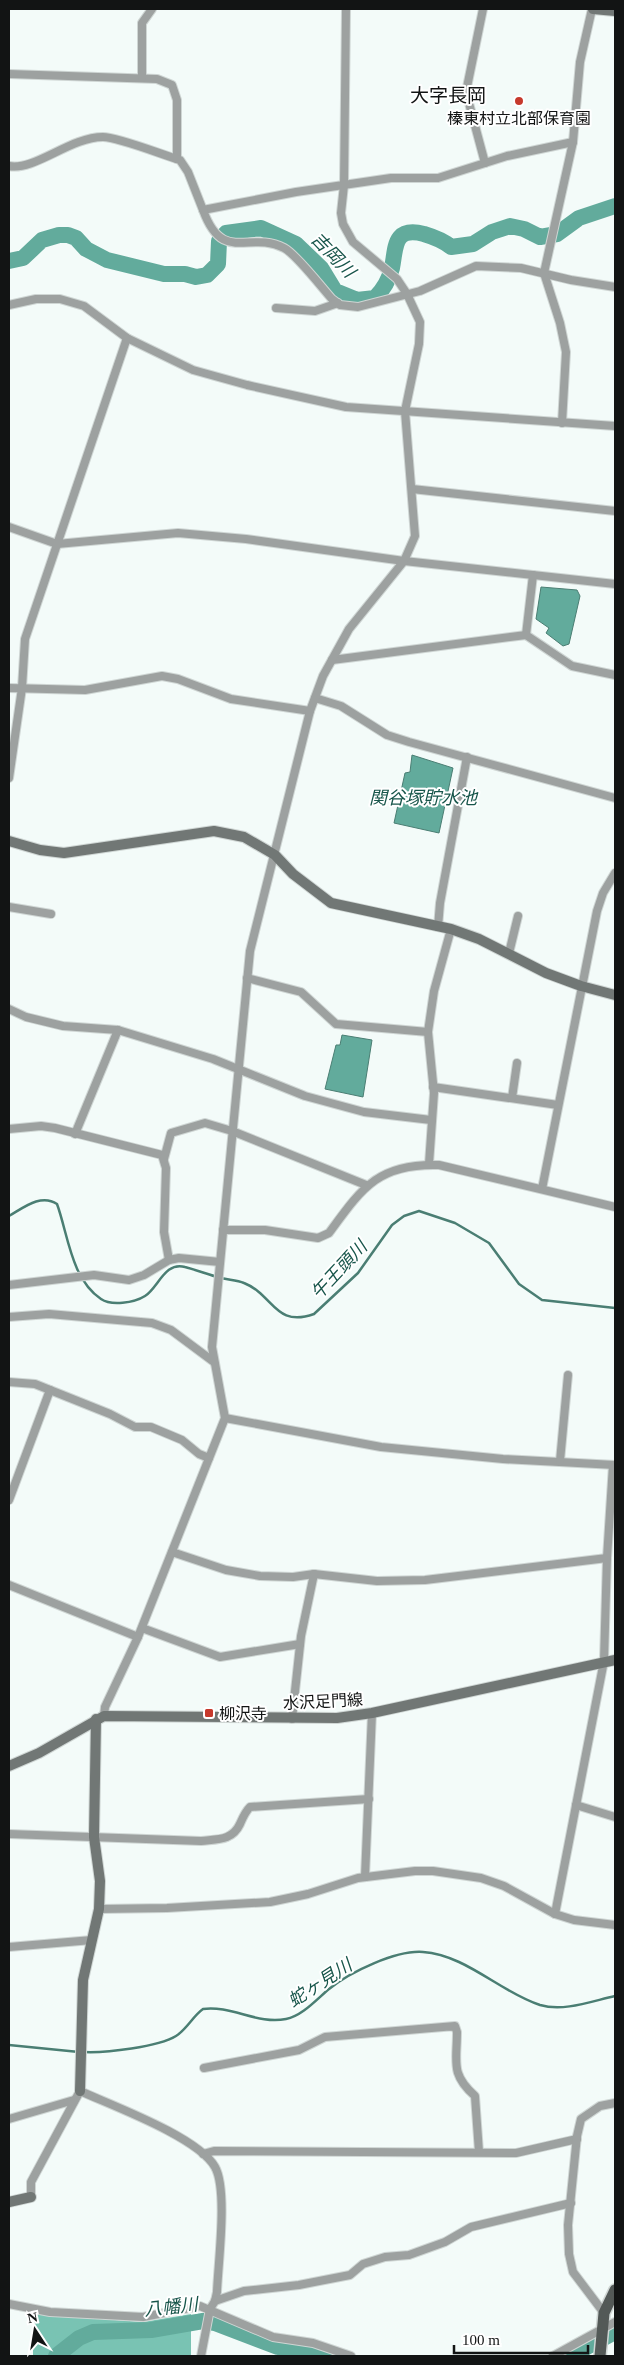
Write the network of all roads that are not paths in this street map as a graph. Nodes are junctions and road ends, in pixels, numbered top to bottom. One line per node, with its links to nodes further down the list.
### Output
1 (152, 9): 7 (street)
2 (346, 9): 12 (street)
3 (482, 9): 10 (street)
4 (592, 9): 5 (street); 8 (street)
5 (615, 11)
6 (9, 74): 7 (street)
7 (142, 78): 9 (street)
8 (573, 142): 10 (street); 14 (street)
9 (177, 159): 11 (street); 13 (street)
10 (485, 163): 12 (street)
11 (9, 166)
12 (344, 185): 13 (street); 16 (street)
13 (203, 210): 17 (street)
14 (544, 273): 15 (street); 16 (street); 22 (street)
15 (615, 286)
16 (407, 294): 17 (street); 21 (street)
17 (338, 303): 19 (street)
18 (9, 305): 20 (street)
19 (276, 308)
20 (126, 338): 21 (street); 27 (street)
21 (405, 411): 22 (street); 24 (street)
22 (562, 423): 23 (street)
23 (615, 426)
24 (412, 489): 25 (street); 28 (street)
25 (615, 511)
26 (9, 527): 27 (street)
27 (58, 544): 28 (street); 35 (street)
28 (404, 561): 29 (street); 32 (street)
29 (533, 574): 30 (street); 31 (street)
30 (615, 584)
31 (526, 635): 32 (street); 33 (street)
32 (332, 660): 36 (street)
33 (615, 675)
34 (9, 688): 35 (street)
35 (22, 688): 37 (street); 39 (street)
36 (315, 698): 37 (street); 38 (street)
37 (310, 711): 42 (street)
38 (467, 758): 40 (street); 47 (street)
39 (9, 778)
40 (615, 798)
41 (9, 841): 42 (street)
42 (275, 855): 47 (street); 50 (street)
43 (615, 873): 51 (street)
44 (9, 907): 45 (street)
45 (51, 914)
46 (518, 916): 49 (street)
47 (438, 927): 48 (street)
48 (451, 930): 49 (street); 55 (street)
49 (509, 953): 51 (street)
50 (247, 978): 55 (street); 57 (street)
51 (581, 986): 52 (street); 60 (street)
52 (615, 995)
53 (9, 1009): 54 (street)
54 (118, 1030): 57 (street); 64 (street)
55 (428, 1032): 58 (street)
56 (517, 1063): 59 (street)
57 (237, 1069): 61 (street); 63 (street)
58 (433, 1087): 59 (street); 61 (street)
59 (512, 1098): 60 (street)
60 (558, 1105): 68 (street)
61 (431, 1120): 66 (street)
62 (9, 1129): 64 (street)
63 (232, 1131): 65 (street); 67 (street); 70 (street)
64 (75, 1134): 65 (street)
65 (164, 1161): 71 (street)
66 (429, 1164): 67 (street); 68 (street)
67 (366, 1185): 70 (street)
68 (542, 1189): 69 (street)
69 (615, 1206)
70 (223, 1230): 72 (street)
71 (169, 1260): 72 (street); 73 (street)
72 (220, 1265): 75 (street)
73 (9, 1285)
74 (9, 1316): 75 (street)
75 (214, 1362): 79 (street)
76 (568, 1376): 81 (street)
77 (9, 1382): 78 (street)
78 (50, 1390): 80 (street); 83 (street)
79 (225, 1418): 80 (street); 81 (street)
80 (209, 1458): 84 (street)
81 (560, 1461): 82 (street)
82 (614, 1465): 85 (street)
83 (9, 1500)
84 (172, 1552): 86 (street); 88 (street)
85 (607, 1558): 86 (street); 91 (street)
86 (314, 1574): 90 (street)
87 (9, 1586): 89 (street)
88 (142, 1628): 89 (street); 90 (street)
89 (138, 1637): 94 (street)
90 (300, 1644): 95 (street)
91 (604, 1660): 92 (street, 水沢足門線); 93 (street, 水沢足門線); 98 (street)
92 (615, 1660)
93 (372, 1713): 95 (street, 水沢足門線); 97 (street)
94 (100, 1717): 95 (street, 水沢足門線); 96 (street, 水沢足門線); 101 (street)
95 (292, 1719)
96 (9, 1766)
97 (369, 1799): 101 (street); 102 (street)
98 (576, 1805): 99 (street); 104 (street)
99 (615, 1817)
100 (9, 1834): 101 (street)
101 (94, 1837): 103 (street)
102 (366, 1877): 103 (street); 104 (street)
103 (99, 1909): 106 (street)
104 (555, 1914): 105 (street)
105 (615, 1925)
106 (92, 1940): 107 (street); 109 (street)
107 (9, 1947)
108 (204, 2068): 114 (street)
109 (80, 2091): 110 (street); 115 (street)
110 (74, 2100): 112 (street); 116 (street)
111 (615, 2103): 113 (street)
112 (9, 2119)
113 (577, 2139): 114 (street); 118 (street)
114 (479, 2152): 115 (street)
115 (203, 2154): 120 (street)
116 (31, 2197): 117 (street)
117 (9, 2202)
118 (571, 2203): 120 (street); 123 (street)
119 (615, 2290): 123 (main road)
120 (215, 2301): 122 (street)
121 (9, 2304): 122 (street)
122 (209, 2313): 127 (street); 128 (street)
123 (604, 2314): 125 (main road)
124 (615, 2322): 125 (street)
125 (601, 2331): 126 (main road); 129 (street)
126 (600, 2354)
127 (201, 2356)
128 (351, 2356)
129 (552, 2356)

